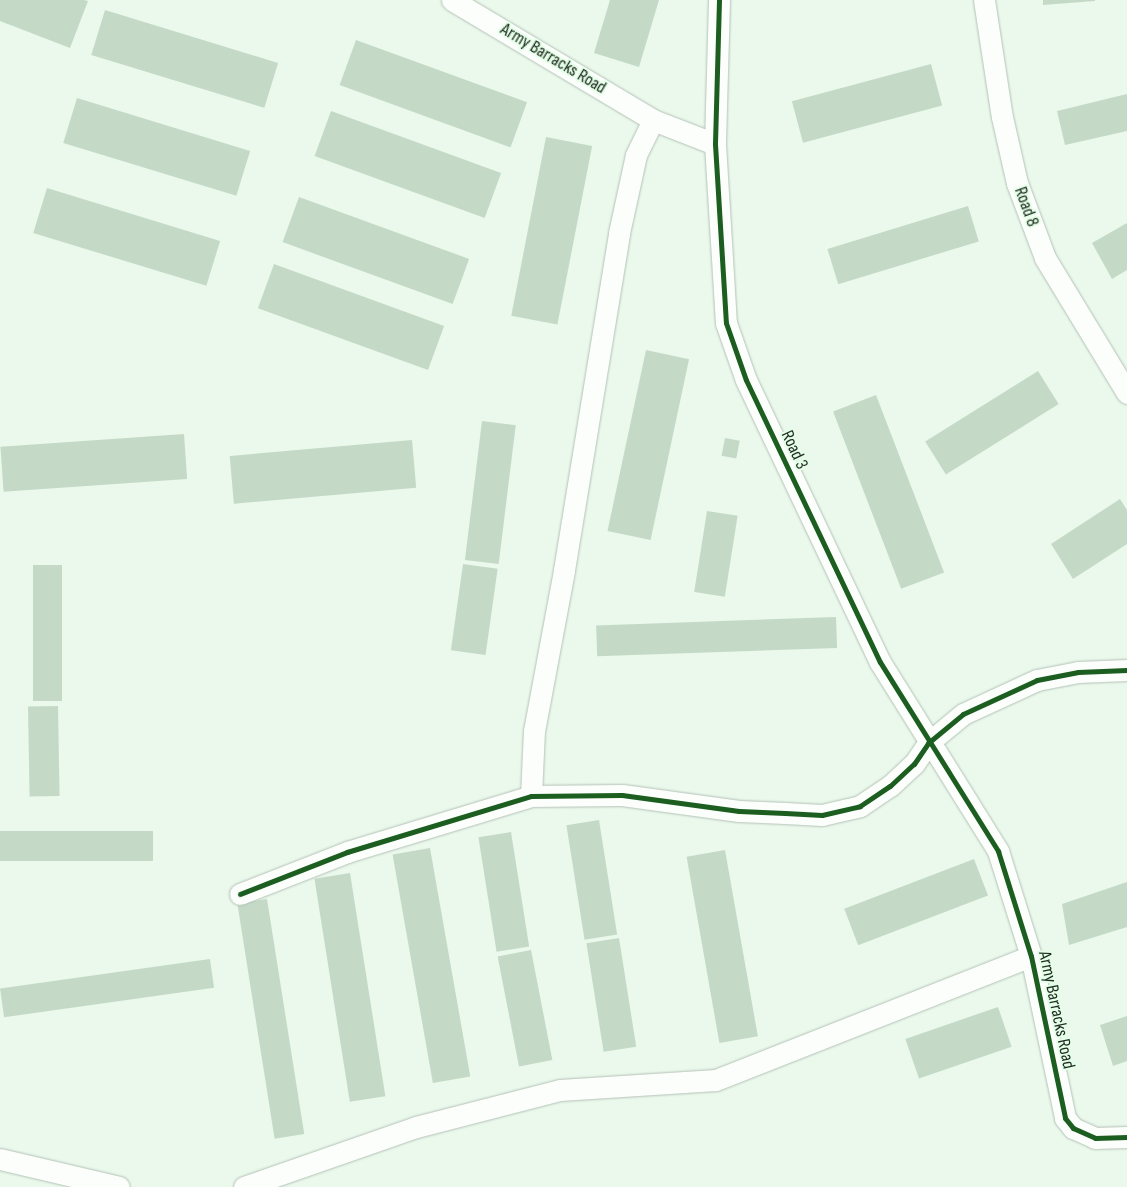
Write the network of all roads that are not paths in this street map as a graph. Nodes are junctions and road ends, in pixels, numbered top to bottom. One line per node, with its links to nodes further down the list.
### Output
1 (452, 0): 4 (street, Army Barracks Road)
2 (719, 0): 5 (street)
3 (984, 0): 6 (street, Road 8)
4 (653, 120): 5 (street, Army Barracks Road); 9 (street)
5 (715, 144): 8 (street, Road 3)
6 (1127, 393)
7 (1127, 670): 8 (street)
8 (928, 743): 9 (street); 11 (street, Army Barracks Road)
9 (531, 796): 10 (street)
10 (240, 894)
11 (1032, 956): 12 (street, Army Barracks Road); 15 (street)
12 (1127, 1136)
13 (1, 1160): 14 (street)
14 (119, 1187)
15 (244, 1187)

